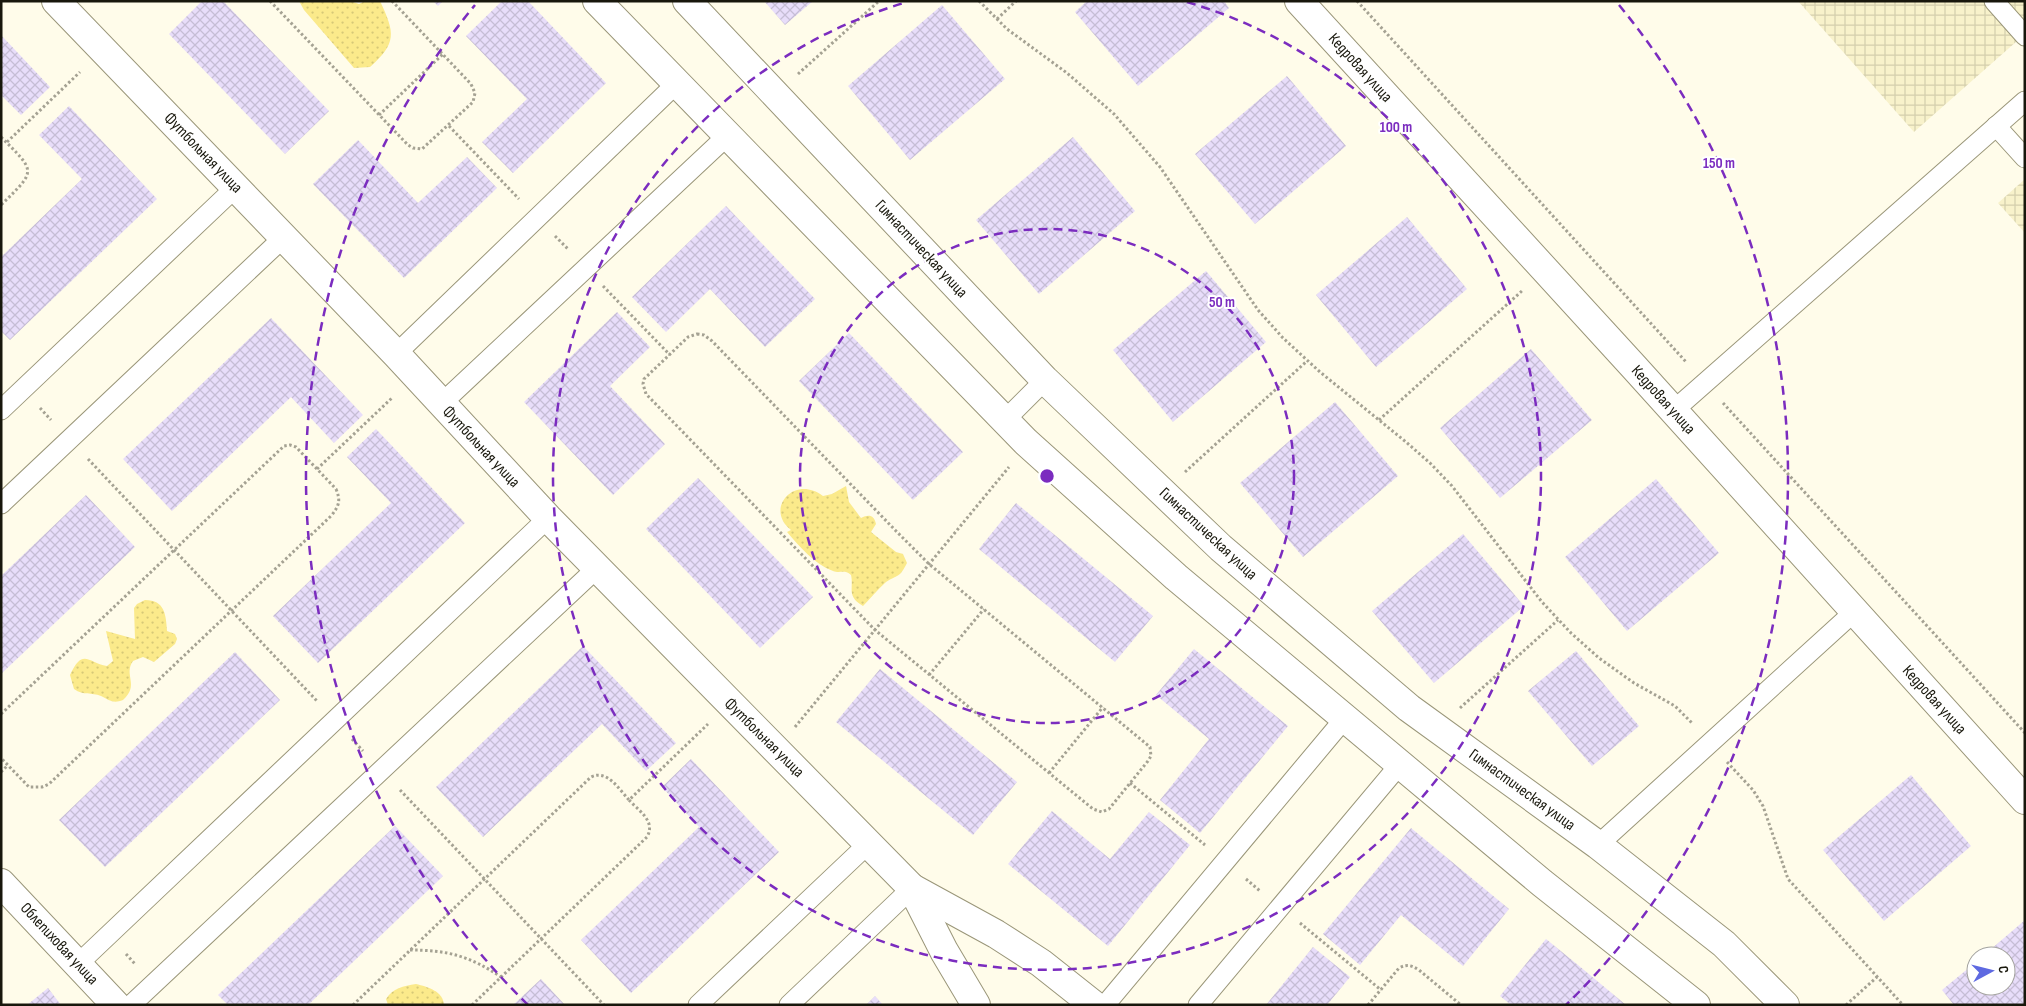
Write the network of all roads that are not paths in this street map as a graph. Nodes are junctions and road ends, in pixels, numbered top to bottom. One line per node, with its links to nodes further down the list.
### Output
1 (56, 1): 12 (street, Футбольная улица)
2 (597, 1): 7 (street)
3 (687, 1): 15 (street, Гимнастическая улица)
4 (1299, 1): 18 (street, Кедровая улица)
5 (1994, 1): 6 (lane)
6 (2025, 36)
7 (676, 84): 10 (street); 14 (lane)
8 (2025, 101): 9 (lane)
9 (1996, 126): 11 (lane); 18 (lane)
10 (727, 136): 16 (lane); 19 (street)
11 (2025, 158)
12 (236, 187): 13 (street, Футбольная улица); 17 (lane)
13 (284, 237): 14 (street, Футбольная улица); 20 (lane)
14 (396, 354): 16 (street, Футбольная улица)
15 (1045, 380): 19 (lane); 28 (street, Гимнастическая улица)
16 (441, 404): 21 (street, Футбольная улица)
17 (1, 410)
18 (1673, 411): 23 (street, Кедровая улица)
19 (1005, 420): 24 (street)
20 (1, 504)
21 (548, 518): 22 (street, Футбольная улица); 31 (lane)
22 (596, 568): 27 (street, Футбольная улица); 33 (lane)
23 (1854, 612): 26 (street, Кедровая улица); 28 (lane)
24 (1345, 718): 25 (street); 38 (lane)
25 (1401, 763): 39 (lane); 40 (street)
26 (2025, 800)
27 (868, 844): 30 (street, Футбольная улица); 34 (lane)
28 (1598, 845): 41 (street, Гимнастическая улица)
29 (1, 883): 31 (street, Облепиховая улица)
30 (912, 888): 35 (lane); 36 (street, Футбольная улица); 37 (street, Футбольная улица)
31 (78, 964): 32 (street, Облепиховая улица)
32 (116, 1005)
33 (131, 1005)
34 (698, 1005)
35 (789, 1005)
36 (976, 1005)
37 (1094, 1005)
38 (1105, 1005)
39 (1198, 1005)
40 (1696, 1005)
41 (1785, 1005)

